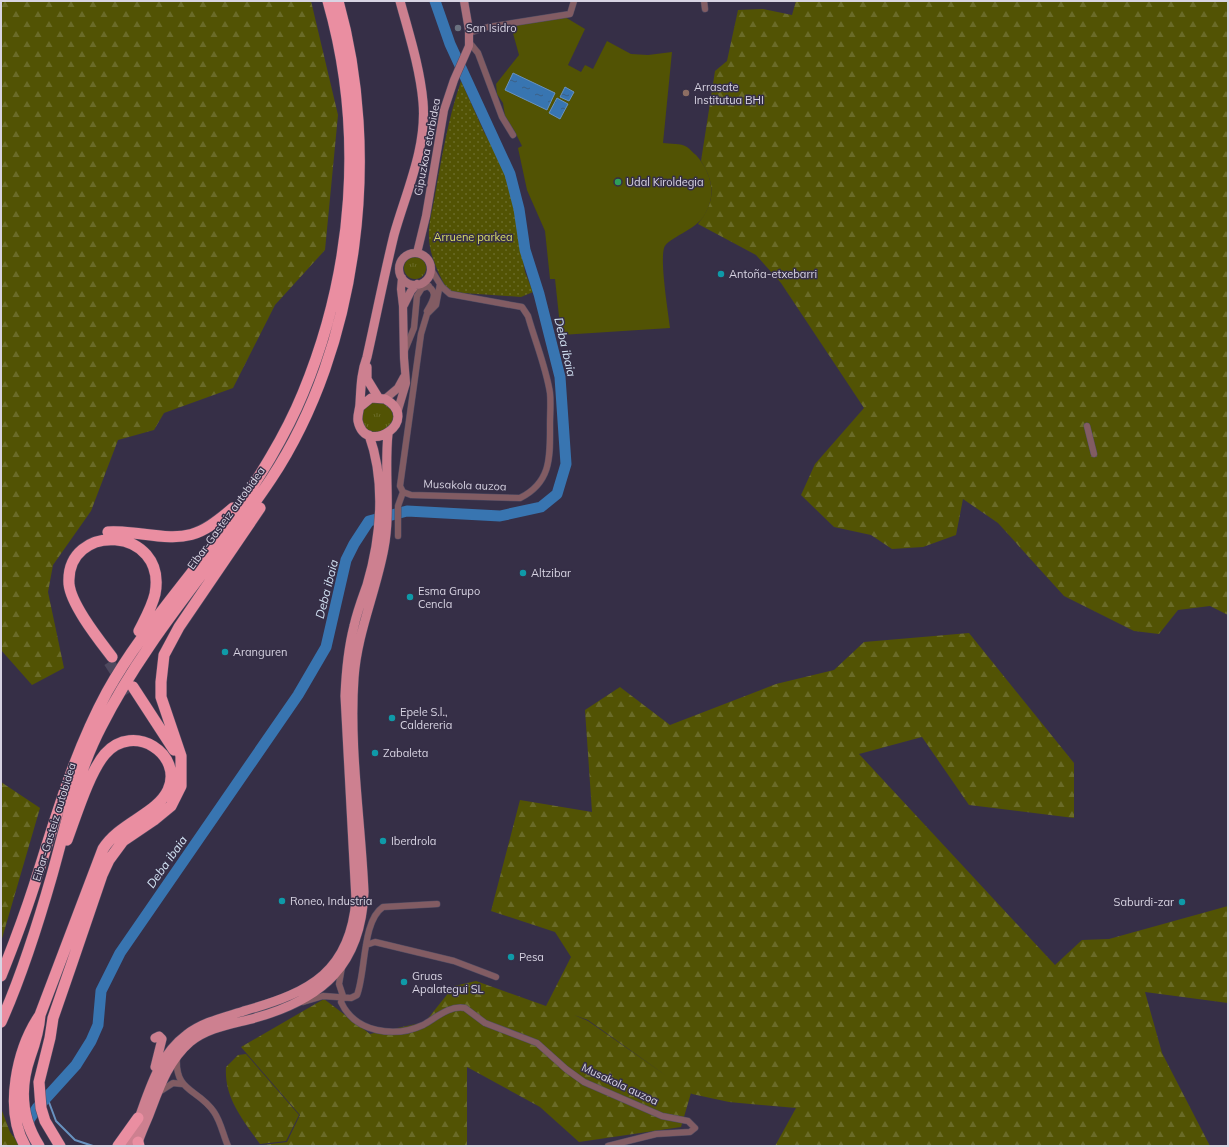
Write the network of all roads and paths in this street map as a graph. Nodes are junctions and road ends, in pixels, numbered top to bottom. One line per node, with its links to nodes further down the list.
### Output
1 (328, 1): 30 (highway, Eibar-Gasteiz autobidea)
2 (338, 1): 22 (highway, Eibar-Gasteiz autobidea)
3 (400, 1): 19 (main road)
4 (464, 1): 8 (street, Gipuzkoa etorbidea)
5 (574, 1): 8 (street)
6 (704, 1): 7 (street)
7 (705, 9)
8 (469, 33): 9 (street, Gipuzkoa etorbidea)
9 (470, 42): 10 (street); 11 (street, Gipuzkoa etorbidea)
10 (514, 134)
11 (417, 253): 12 (street); 13 (street)
12 (430, 268): 14 (street); 15 (street, Musakola auzoa)
13 (402, 278): 14 (street); 16 (street)
14 (423, 284): 16 (street); 17 (street); 18 (street)
15 (440, 284): 17 (street); 29 (street, Musakola auzoa)
16 (403, 306): 18 (street)
17 (427, 314): 29 (street)
18 (404, 353): 20 (street)
19 (367, 357): 21 (main road); 23 (main road)
20 (404, 376): 21 (street); 24 (street)
21 (382, 398): 23 (main road); 24 (main road)
22 (312, 401): 35 (highway); 37 (highway, Eibar-Gasteiz autobidea)
23 (360, 407): 27 (main road)
24 (397, 414): 26 (main road)
25 (1088, 426): 28 (street)
26 (388, 434): 27 (main road); 31 (main road)
27 (369, 435): 31 (main road)
28 (1094, 454)
29 (403, 492): 32 (street)
30 (243, 500): 34 (highway, Eibar-Gasteiz autobidea); 34 (highway)
31 (383, 503): 33 (main road)
32 (398, 534)
33 (381, 538): 40 (main road); 52 (main road)
34 (107, 692): 41 (highway, Eibar-Gasteiz autobidea)
35 (182, 769): 36 (highway); 45 (highway)
36 (171, 773): 37 (highway); 50 (highway)
37 (52, 876): 46 (highway, Eibar-Gasteiz autobidea)
38 (437, 904): 39 (street)
39 (366, 945): 42 (street); 43 (street)
40 (342, 967): 43 (street, Musakola auzoa); 44 (main road)
41 (1, 976)
42 (496, 977)
43 (343, 996): 44 (street); 61 (street, Musakola auzoa)
44 (286, 1006): 48 (main road)
45 (53, 1018): 50 (highway); 54 (highway)
46 (1, 1022)
47 (155, 1038): 52 (main road)
48 (177, 1055): 49 (street); 51 (main road)
49 (182, 1084): 51 (street); 60 (street)
50 (22, 1089): 54 (highway); 56 (highway); 57 (highway)
51 (156, 1095): 55 (main road)
52 (145, 1102): 53 (main road)
53 (138, 1118): 58 (highway); 59 (main road)
54 (56, 1144)
55 (138, 1145)
56 (26, 1146)
57 (39, 1146)
58 (118, 1146)
59 (127, 1146)
60 (228, 1146)
61 (608, 1146)

